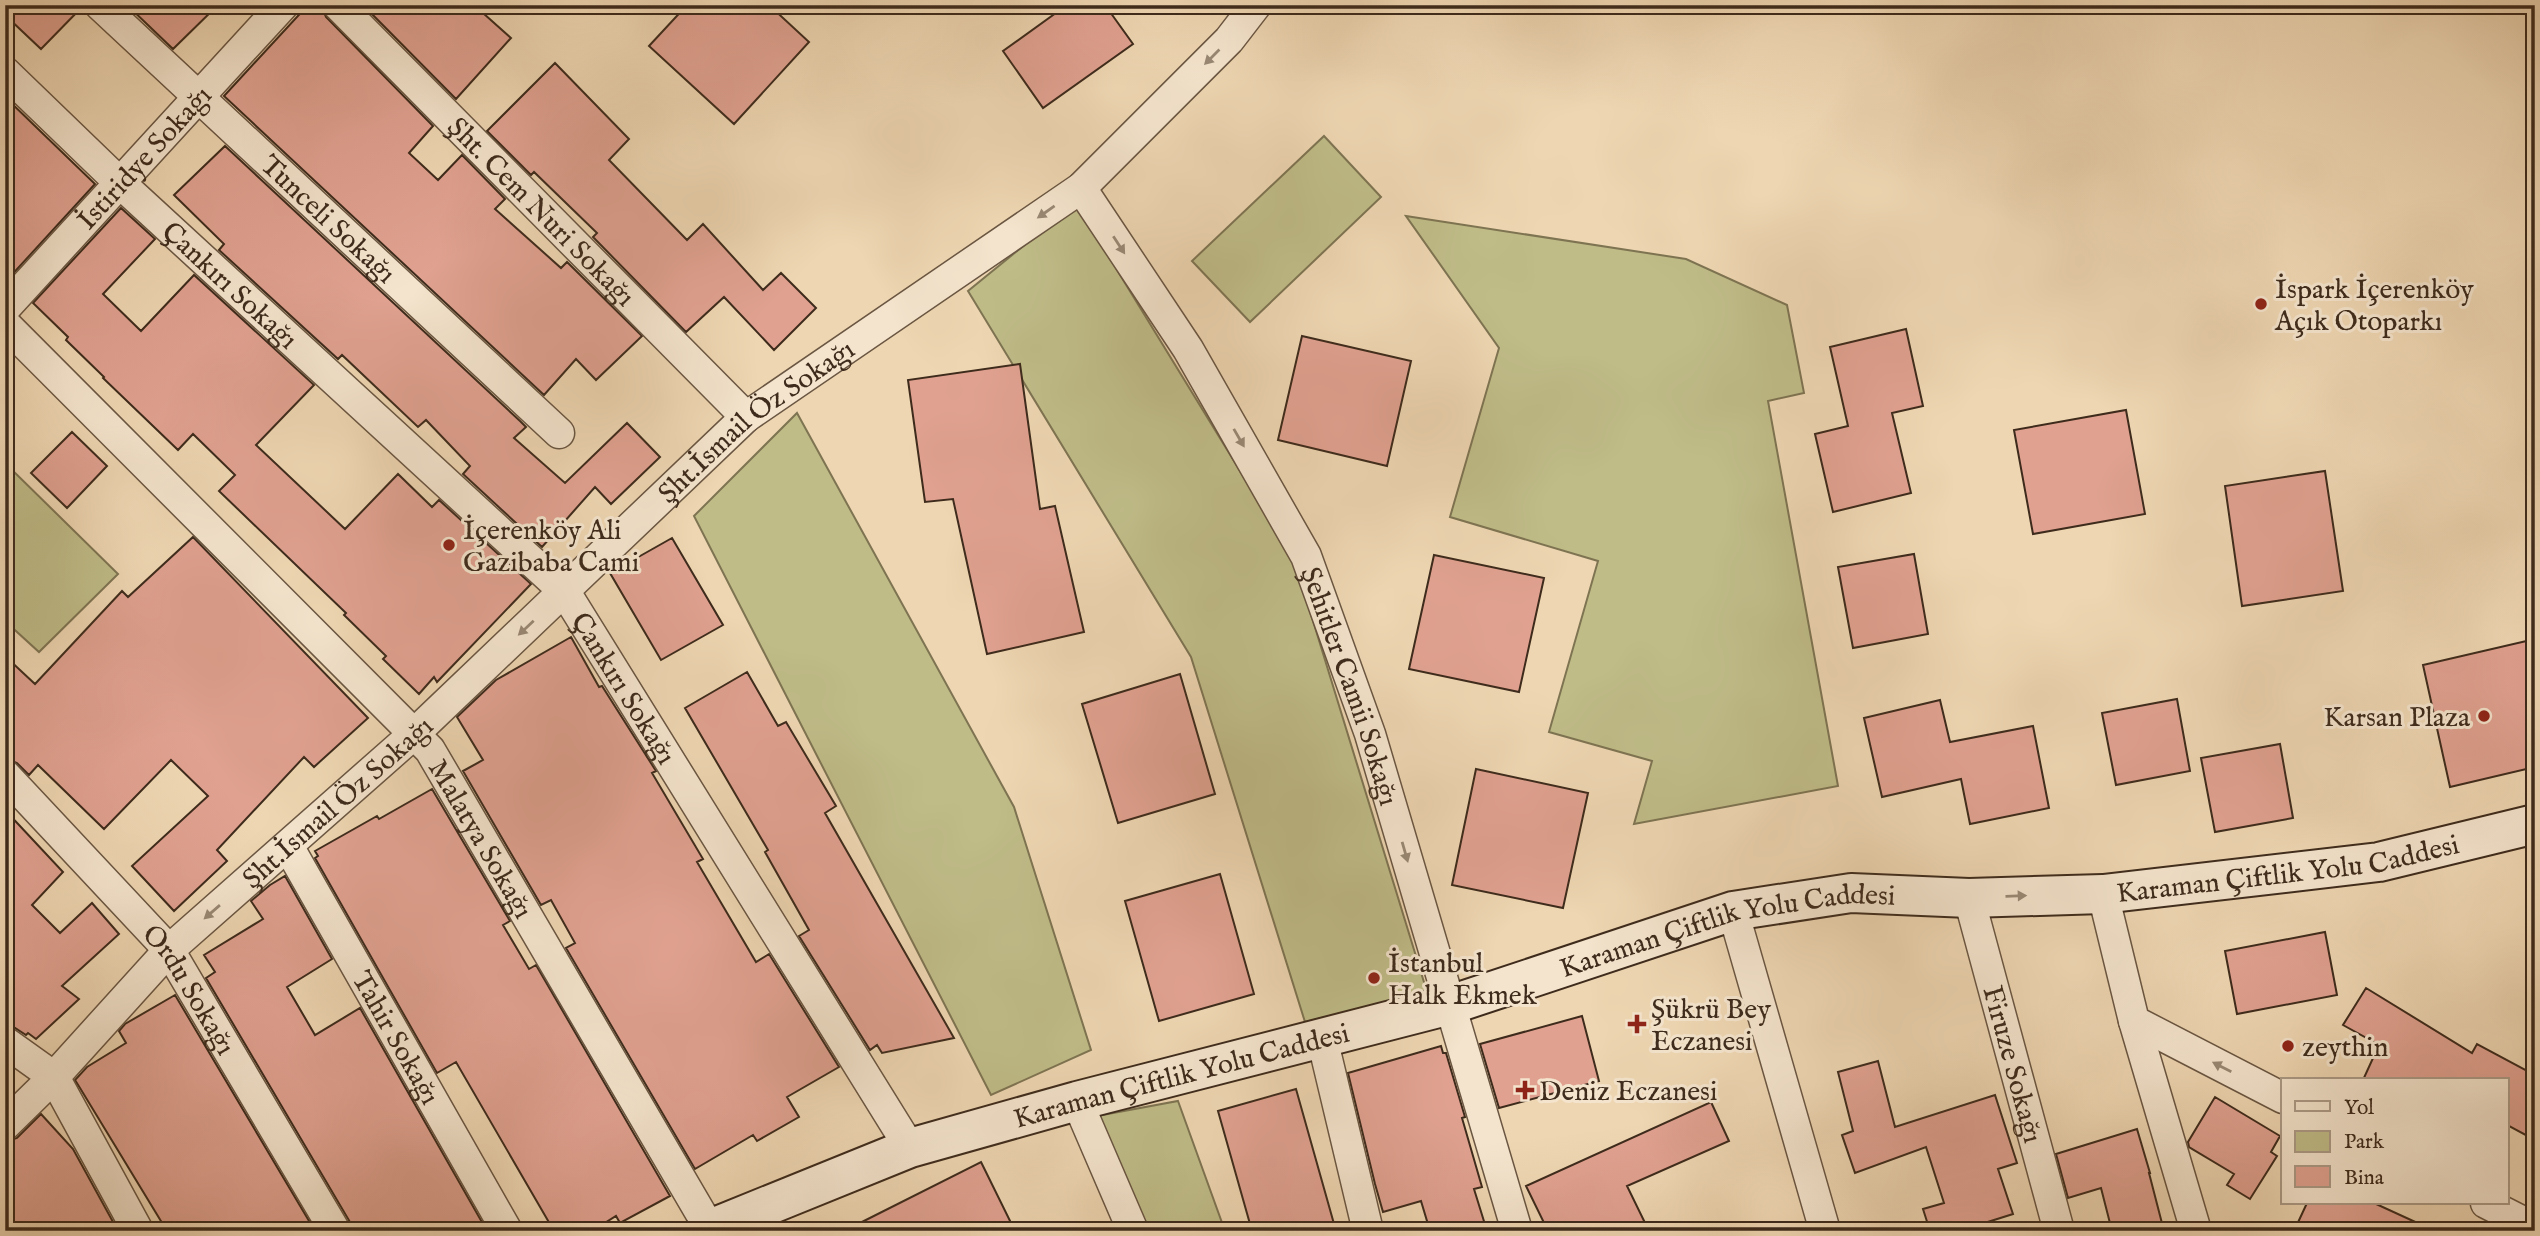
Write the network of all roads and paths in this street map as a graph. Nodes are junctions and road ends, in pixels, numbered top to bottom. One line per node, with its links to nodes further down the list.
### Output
1 (100, 5): 6 (street, Tunceli Sokağı)
2 (283, 5): 6 (street, İstiridye Sokağı)
3 (338, 5): 11 (street, Şht. Cem Nuri Sokağı)
4 (1256, 5): 8 (street, Şht.İsmail Öz Sokağı, one-way to 8)
5 (5, 72): 7 (street, Çankırı Sokağı)
6 (199, 97): 7 (street, İstiridye Sokağı); 12 (street, Tunceli Sokağı)
7 (120, 183): 9 (street, İstiridye Sokağı); 13 (street, Çankırı Sokağı)
8 (1081, 188): 11 (street, Şht.İsmail Öz Sokağı, one-way to 11); 22 (street, Şehitler Camii Sokağı, one-way to 22)
9 (5, 308)
10 (5, 324): 14 (street, Malatya Sokağı)
11 (746, 417): 13 (street, Şht.İsmail Öz Sokağı)
12 (559, 433)
13 (565, 592): 14 (street, Şht.İsmail Öz Sokağı, one-way to 14); 30 (street, Çankırı Sokağı)
14 (415, 733): 17 (street, Şht.İsmail Öz Sokağı); 33 (street, Malatya Sokağı)
15 (5, 775): 21 (street, Ordu Sokağı)
16 (2535, 824): 18 (street, Karaman Çiftlik Yolu Caddesi)
17 (288, 846): 21 (street, Şht.İsmail Öz Sokağı, one-way to 21); 36 (street, Tahir Sokağı)
18 (2103, 894): 19 (street, Karaman Çiftlik Yolu Caddesi, one-way to 18); 23 (street)
19 (1969, 898): 20 (street, Karaman Çiftlik Yolu Caddesi); 41 (street, Firuze Sokağı)
20 (1733, 911): 22 (street, Karaman Çiftlik Yolu Caddesi); 40 (street)
21 (169, 950): 26 (street, Şht.İsmail Öz Sokağı); 35 (street, Ordu Sokağı)
22 (1450, 1005): 24 (street, Karaman Çiftlik Yolu Caddesi); 39 (street, Şehitler Camii Sokağı)
23 (2134, 1021): 27 (street, one-way to 23); 42 (street)
24 (1322, 1038): 28 (street, Karaman Çiftlik Yolu Caddesi); 38 (street)
25 (5, 1042): 26 (street)
26 (54, 1077): 29 (street, Şht.İsmail Öz Sokağı); 34 (street)
27 (2281, 1097)
28 (1077, 1101): 30 (street, Karaman Çiftlik Yolu Caddesi); 37 (street)
29 (5, 1125)
30 (910, 1147): 33 (street, Karaman Çiftlik Yolu Caddesi)
31 (2488, 1204): 32 (street)
32 (2535, 1228)
33 (707, 1230)
34 (138, 1231)
35 (335, 1231)
36 (507, 1231)
37 (1133, 1231)
38 (1368, 1231)
39 (1517, 1231)
40 (1825, 1231)
41 (2059, 1231)
42 (2196, 1231)

